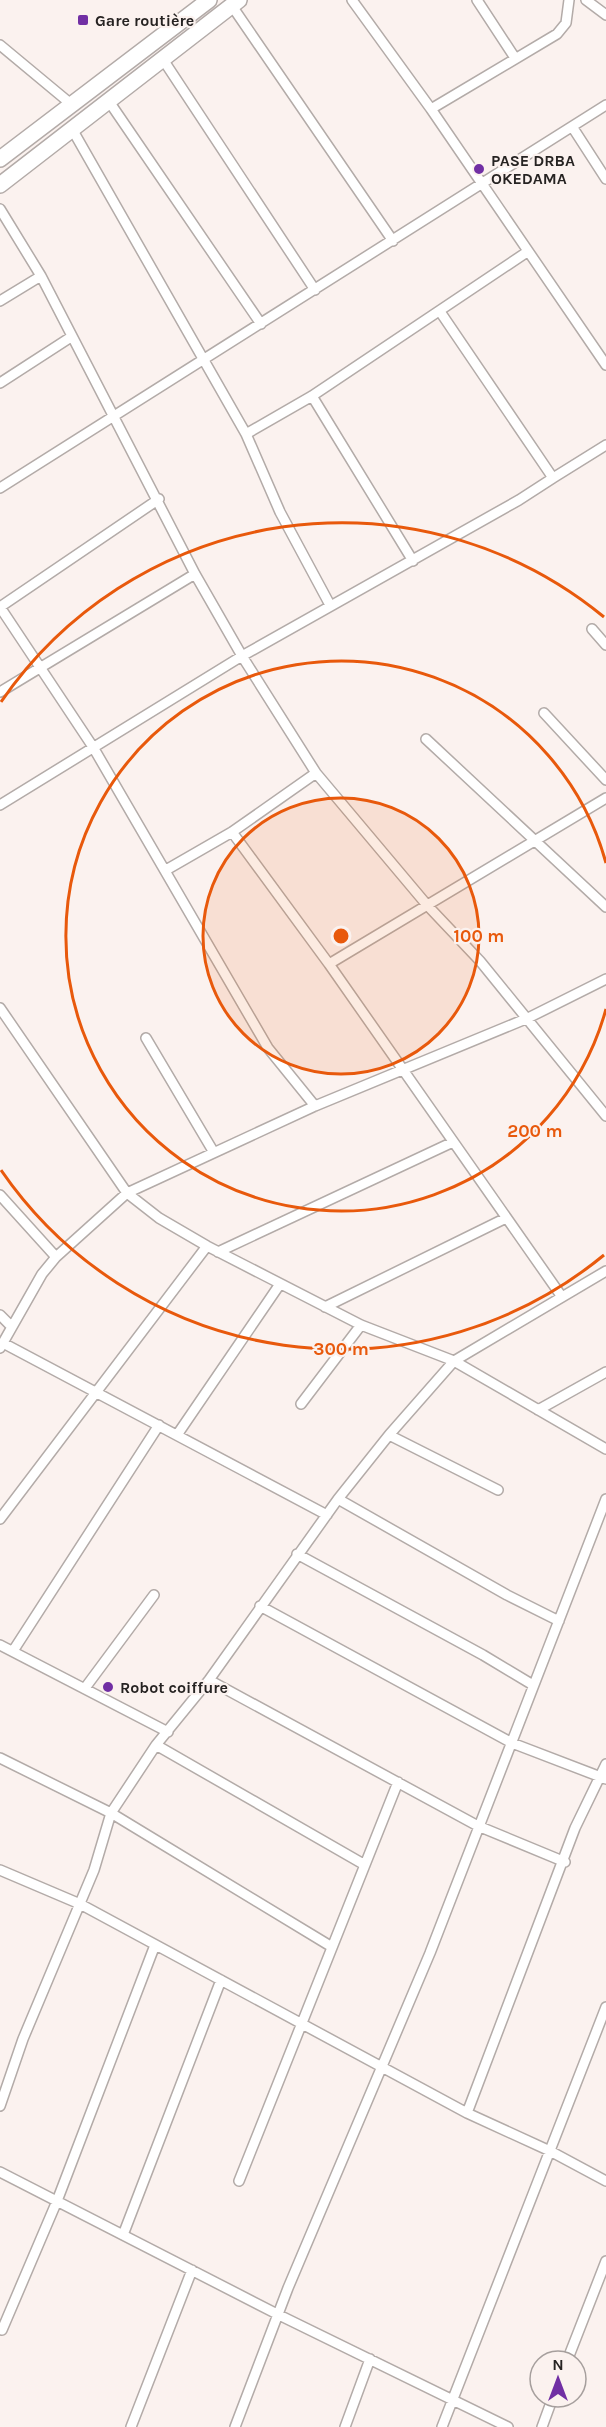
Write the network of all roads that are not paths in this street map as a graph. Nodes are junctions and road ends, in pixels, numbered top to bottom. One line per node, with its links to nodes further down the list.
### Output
1 (352, 0): 14 (street)
2 (477, 0): 10 (street)
3 (569, 0): 10 (street)
4 (586, 0): 7 (street)
5 (199, 3): 12 (main road)
6 (235, 3): 9 (main road); 22 (street)
7 (606, 15)
8 (0, 45): 12 (street)
9 (162, 58): 11 (main road); 25 (street)
10 (515, 58): 14 (street)
11 (108, 100): 16 (main road); 28 (street)
12 (71, 104): 17 (main road)
13 (606, 105): 15 (street)
14 (431, 109): 20 (street)
15 (573, 128): 18 (street); 20 (street)
16 (72, 129): 19 (main road); 30 (street)
17 (0, 159)
18 (606, 180)
19 (0, 185)
20 (482, 185): 22 (street); 23 (street)
21 (0, 209): 24 (street)
22 (393, 241): 25 (street)
23 (527, 252): 27 (street); 31 (street)
24 (41, 276): 26 (street); 29 (street)
25 (315, 290): 28 (street)
26 (0, 301)
27 (441, 313): 33 (street); 37 (street)
28 (261, 324): 30 (street)
29 (71, 337): 32 (street); 34 (street)
30 (204, 360): 34 (street); 35 (street)
31 (606, 365)
32 (0, 383)
33 (312, 396): 35 (street); 40 (street)
34 (113, 417): 38 (street); 39 (street)
35 (246, 434): 42 (street)
36 (606, 445): 37 (street)
37 (553, 478): 40 (street)
38 (0, 488)
39 (159, 499): 41 (street); 43 (street)
40 (412, 561): 42 (street)
41 (195, 574): 46 (street); 47 (street)
42 (330, 605): 46 (street)
43 (0, 607): 47 (street)
44 (592, 629): 45 (street)
45 (606, 645)
46 (242, 656): 51 (street); 52 (street)
47 (40, 667): 48 (street); 51 (street)
48 (0, 692)
49 (544, 713): 53 (street)
50 (426, 740): 57 (street)
51 (93, 747): 55 (street); 58 (street)
52 (316, 773): 56 (street); 59 (street)
53 (606, 780)
54 (606, 798): 57 (street)
55 (0, 805)
56 (232, 832): 58 (street); 61 (street)
57 (536, 840): 59 (street); 60 (street)
58 (166, 870): 67 (street)
59 (427, 905): 61 (street); 64 (street)
60 (606, 907)
61 (329, 964): 66 (street)
62 (606, 980): 64 (street)
63 (0, 1008): 71 (street)
64 (528, 1018): 66 (street); 68 (street)
65 (146, 1038): 70 (street)
66 (402, 1070): 67 (street); 69 (street)
67 (315, 1106): 70 (street)
68 (606, 1116)
69 (453, 1142): 73 (street); 75 (street)
70 (213, 1151): 71 (street)
71 (127, 1192): 74 (street); 76 (street)
72 (0, 1195): 76 (street)
73 (506, 1218): 79 (street); 80 (street)
74 (207, 1246): 75 (street); 87 (street)
75 (218, 1252): 78 (street)
76 (56, 1257): 83 (street)
77 (606, 1271): 79 (street)
78 (280, 1284): 80 (street); 91 (street)
79 (562, 1297): 85 (street)
80 (325, 1307): 82 (street)
81 (0, 1316): 83 (street)
82 (361, 1325): 85 (street); 88 (street)
83 (11, 1326): 84 (street)
84 (2, 1345): 87 (street)
85 (454, 1361): 89 (street); 92 (street)
86 (606, 1372): 89 (street)
87 (96, 1392): 90 (street); 98 (street)
88 (301, 1404)
89 (538, 1410): 93 (street)
90 (159, 1425): 91 (street); 104 (street)
91 (177, 1435): 97 (street)
92 (389, 1435): 94 (street); 96 (street)
93 (606, 1449)
94 (498, 1490)
95 (606, 1499): 102 (street)
96 (338, 1500): 97 (street); 102 (street)
97 (327, 1515): 99 (street)
98 (0, 1519)
99 (297, 1554): 101 (street); 106 (street)
100 (154, 1595): 107 (street)
101 (260, 1606): 105 (street); 109 (street)
102 (559, 1621): 106 (street)
103 (0, 1645): 104 (street)
104 (13, 1651): 107 (street)
105 (209, 1680): 108 (street); 114 (street)
106 (533, 1685): 109 (street)
107 (85, 1688): 108 (street)
108 (168, 1732): 110 (street)
109 (512, 1743): 113 (street); 116 (street)
110 (156, 1745): 115 (street); 118 (street)
111 (0, 1758): 115 (street)
112 (606, 1764): 113 (street)
113 (603, 1778): 117 (street)
114 (398, 1782): 116 (street); 118 (street)
115 (111, 1813): 120 (street); 122 (street)
116 (478, 1826): 117 (street); 126 (street)
117 (565, 1862): 128 (street)
118 (365, 1865): 122 (street)
119 (1, 1874): 120 (street)
120 (80, 1904): 121 (street); 127 (street)
121 (155, 1945): 123 (street); 133 (street)
122 (332, 1947): 125 (street)
123 (221, 1980): 125 (street); 134 (street)
124 (606, 2007): 129 (street)
125 (302, 2023): 126 (street); 131 (street)
126 (382, 2066): 128 (street); 137 (street)
127 (0, 2106)
128 (467, 2113): 129 (street)
129 (550, 2151): 132 (street); 141 (street)
130 (0, 2172): 133 (street)
131 (238, 2181)
132 (606, 2181)
133 (57, 2201): 134 (street); 138 (street)
134 (123, 2235): 136 (street)
135 (606, 2261): 139 (street)
136 (192, 2270): 137 (street); 143 (street)
137 (279, 2315): 140 (street); 144 (street)
138 (2, 2330)
139 (572, 2349)
140 (370, 2359): 141 (street); 145 (street)
141 (452, 2400): 146 (street); 147 (street)
142 (549, 2409): 148 (street)
143 (131, 2427)
144 (235, 2427)
145 (345, 2427)
146 (442, 2427)
147 (508, 2427)
148 (542, 2427)

